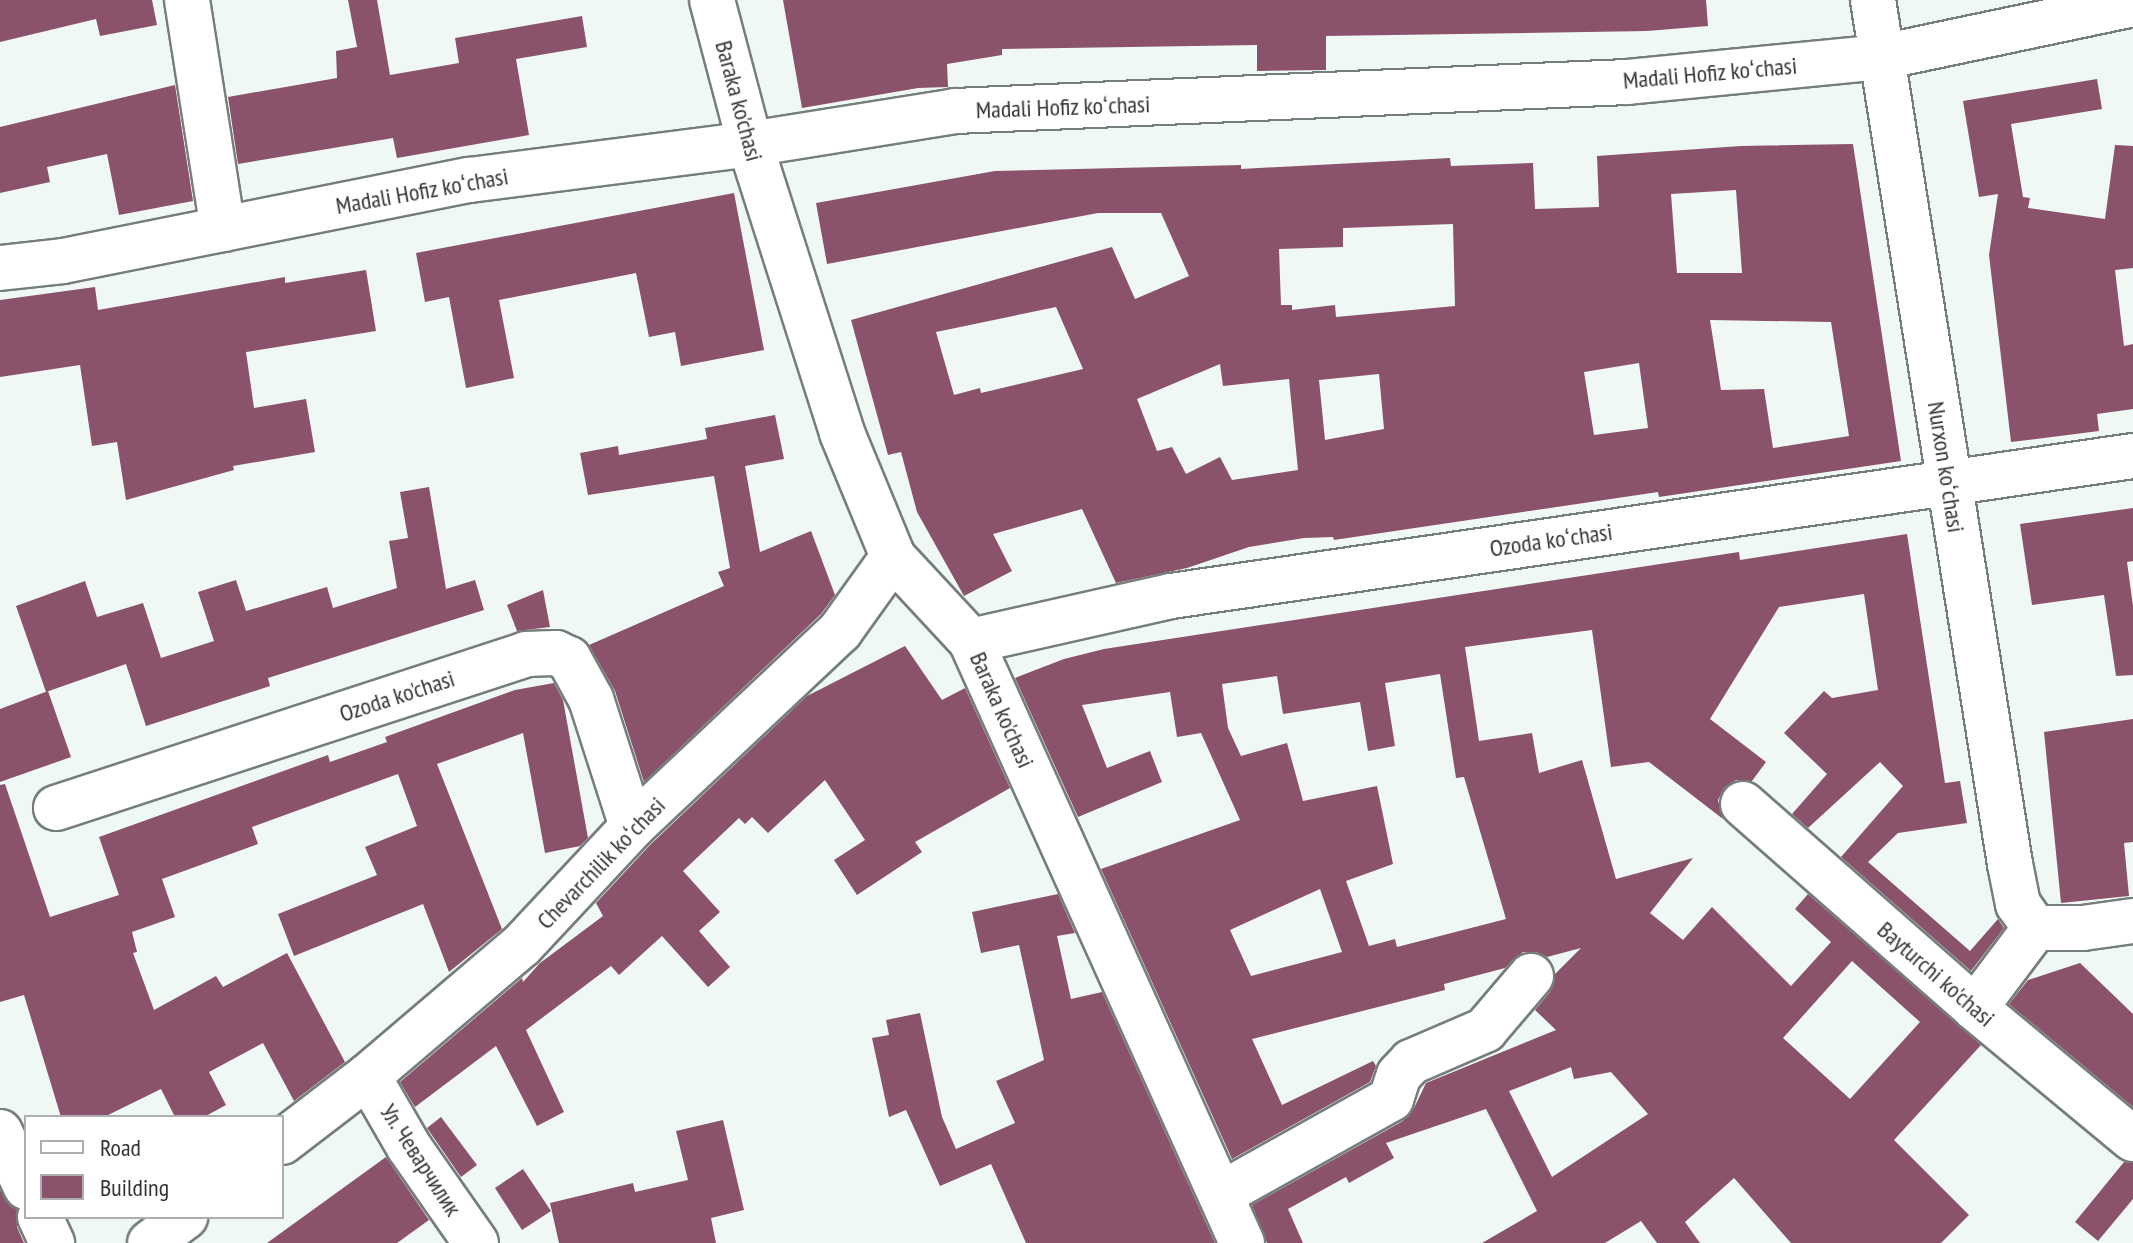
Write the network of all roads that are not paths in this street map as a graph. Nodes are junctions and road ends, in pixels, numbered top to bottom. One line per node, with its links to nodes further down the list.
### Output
1 (187, 0): 7 (street)
2 (712, 0): 6 (street, Baraka ko'chasi)
3 (1873, 0): 5 (street, Nurxon koʻchasi)
4 (2133, 4): 5 (street, Madali Hofiz koʻchasi)
5 (1882, 57): 6 (street, Madali Hofiz koʻchasi); 10 (street, Nurxon koʻchasi)
6 (750, 144): 7 (street, Madali Hofiz koʻchasi); 11 (street, Baraka ko'chasi)
7 (223, 229): 8 (street, Madali Hofiz koʻchasi)
8 (0, 268)
9 (2133, 456): 10 (street, Ozoda koʻchasi)
10 (1948, 481): 12 (street, Ozoda koʻchasi); 17 (street, Nurxon koʻchasi)
11 (893, 557): 12 (street, Baraka ko'chasi); 15 (street, Chevarchilik koʻchasi)
12 (971, 641): 25 (street, Baraka ko'chasi)
13 (1743, 804): 19 (street, Bayturchi ko'chasi)
14 (56, 808): 15 (street, Ozoda ko'chasi)
15 (632, 827): 20 (street, Chevarchilik koʻchasi)
16 (2133, 921): 17 (street)
17 (2035, 928): 19 (street)
18 (1531, 976): 25 (street)
19 (1975, 1008): 22 (street, Bayturchi ko'chasi)
20 (368, 1076): 23 (street, Chevarchilik koʻchasi); 30 (street, Ул. Чеварчилик)
21 (0, 1132): 24 (street)
22 (2133, 1139)
23 (284, 1140)
24 (24, 1183)
25 (1221, 1194): 31 (street, Baraka ko'chasi)
26 (41, 1219): 28 (street)
27 (182, 1219): 29 (street)
28 (52, 1243)
29 (150, 1243)
30 (476, 1243)
31 (1242, 1243)

